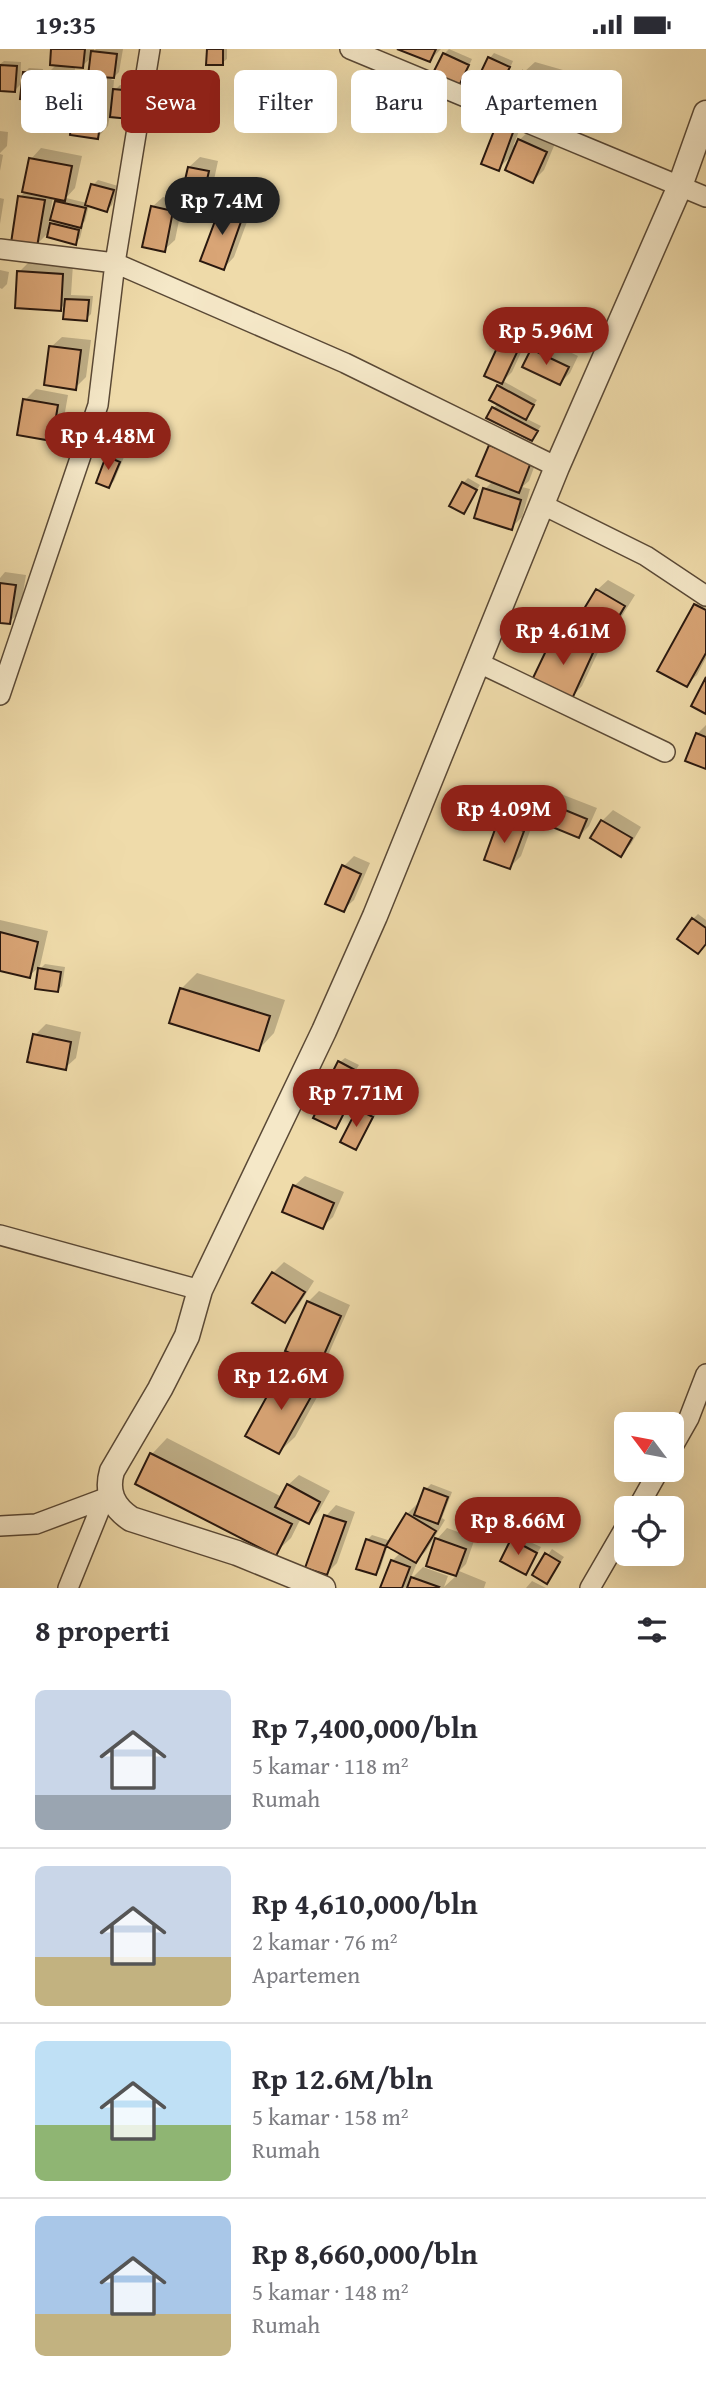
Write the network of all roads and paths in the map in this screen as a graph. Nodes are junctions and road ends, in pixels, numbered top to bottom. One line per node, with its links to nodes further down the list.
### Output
1 (150, 49): 7 (street)
2 (350, 49): 4 (street)
3 (706, 113): 4 (street)
4 (680, 186): 5 (street); 8 (street)
5 (706, 197)
6 (0, 249): 7 (street)
7 (115, 263): 8 (street); 12 (street)
8 (556, 467): 9 (street)
9 (543, 505): 10 (street); 11 (street)
10 (706, 596)
11 (479, 663): 13 (street); 15 (street)
12 (0, 695)
13 (664, 752)
14 (0, 1235): 15 (street)
15 (200, 1290): 18 (street)
16 (706, 1374): 17 (street)
17 (684, 1427)
18 (107, 1497): 19 (street); 21 (street); 22 (street)
19 (0, 1527)
20 (614, 1547): 23 (street)
21 (68, 1588)
22 (323, 1588)
23 (590, 1588)

